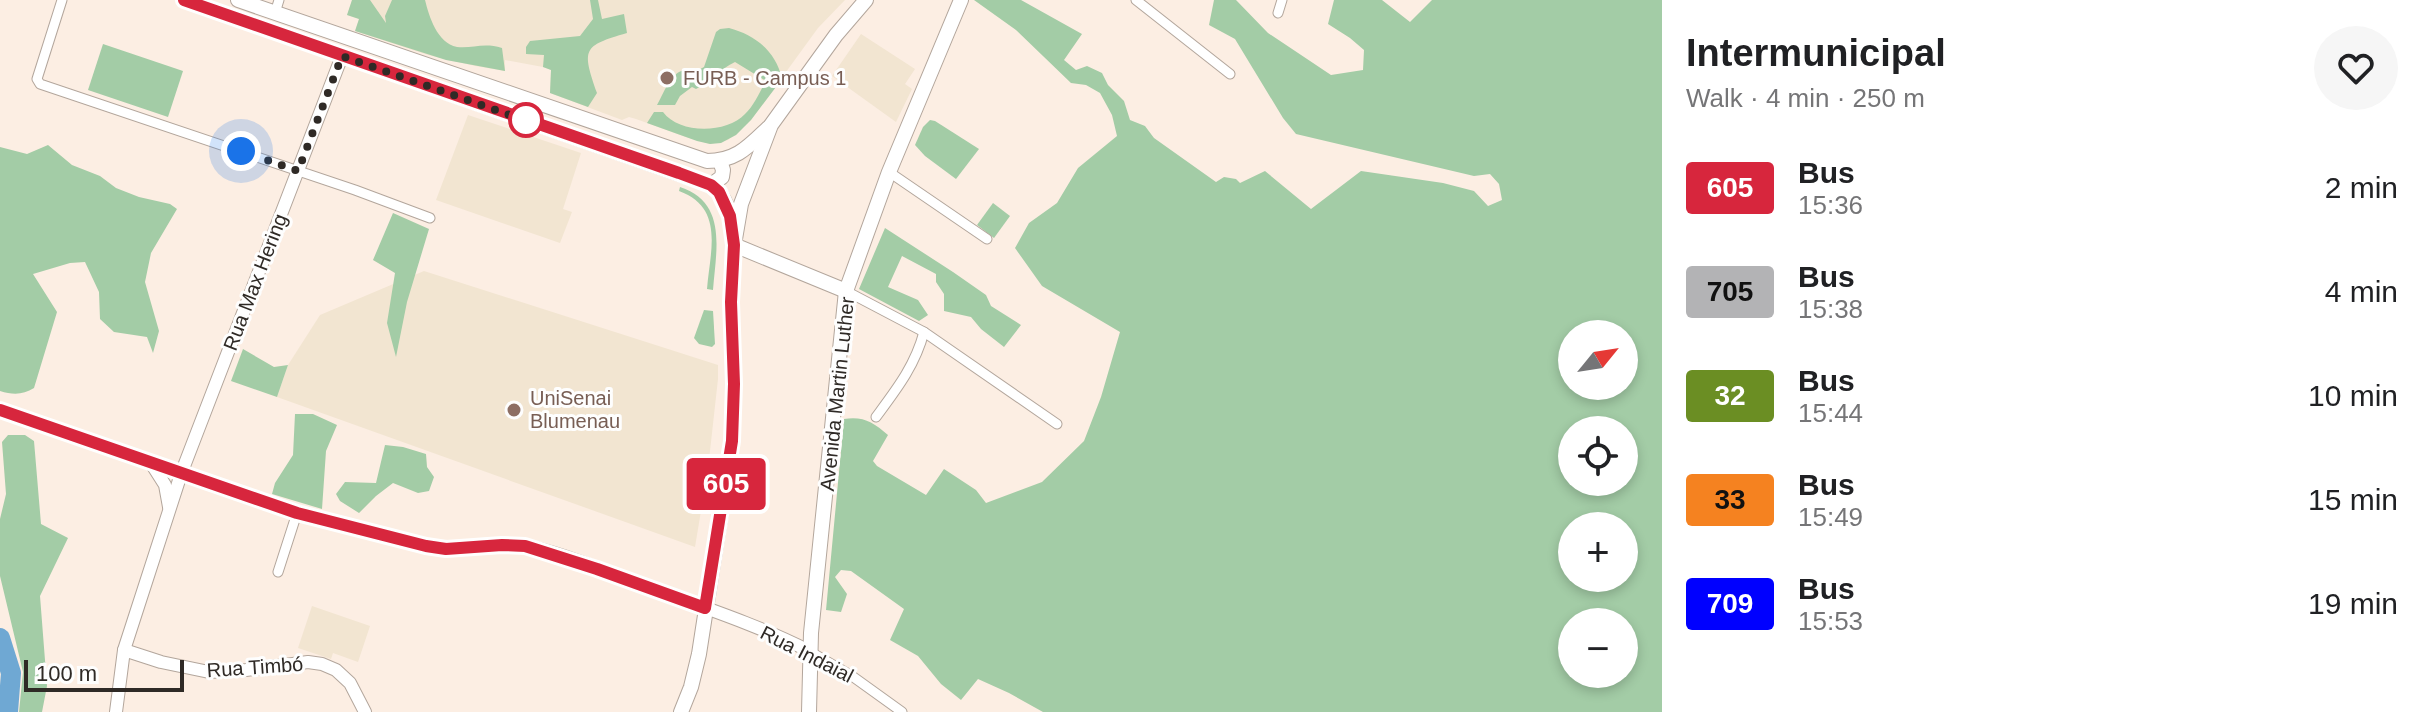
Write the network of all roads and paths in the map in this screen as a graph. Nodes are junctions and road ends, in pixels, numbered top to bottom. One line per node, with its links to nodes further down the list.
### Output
1 (62, 0): 15 (street)
2 (184, 0): 11 (main road)
3 (238, 0): 8 (main road)
4 (866, 0): 13 (main road)
5 (961, 0): 16 (main road, Avenida Martin Luther)
6 (1136, 0): 12 (street)
7 (1282, 0): 9 (street)
8 (277, 7): 10 (main road)
9 (1278, 13)
10 (349, 38): 11 (main road); 14 (main road)
11 (342, 56): 15 (main road, Rua Max Hering); 17 (main road)
12 (1230, 74)
13 (771, 125): 14 (main road); 20 (main road)
14 (720, 161): 17 (main road)
15 (298, 171): 18 (street); 27 (main road, Rua Max Hering)
16 (889, 172): 19 (street); 21 (main road, Avenida Martin Luther)
17 (711, 185): 20 (main road)
18 (430, 218)
19 (987, 239)
20 (734, 245): 21 (main road); 31 (main road)
21 (846, 291): 22 (street); 33 (main road, Avenida Martin Luther)
22 (924, 332): 24 (street); 25 (street)
23 (3, 411): 26 (main road, Rua Indaial)
24 (876, 417)
25 (1057, 424)
26 (151, 463): 27 (main road, Rua Indaial); 28 (main road)
27 (181, 474): 28 (main road, Rua Max Hering); 29 (main road, Rua Indaial)
28 (169, 509): 32 (main road, Rua Max Hering)
29 (297, 513): 30 (street); 31 (main road, Rua Indaial)
30 (278, 572)
31 (705, 608): 33 (main road, Rua Indaial); 36 (main road)
32 (124, 650): 34 (main road, Rua Max Hering); 35 (main road, Rua Timbó)
33 (809, 651): 37 (main road, Avenida Martin Luther); 38 (street, Rua Indaial)
34 (116, 712)
35 (365, 712)
36 (681, 712)
37 (809, 712)
38 (902, 712)

